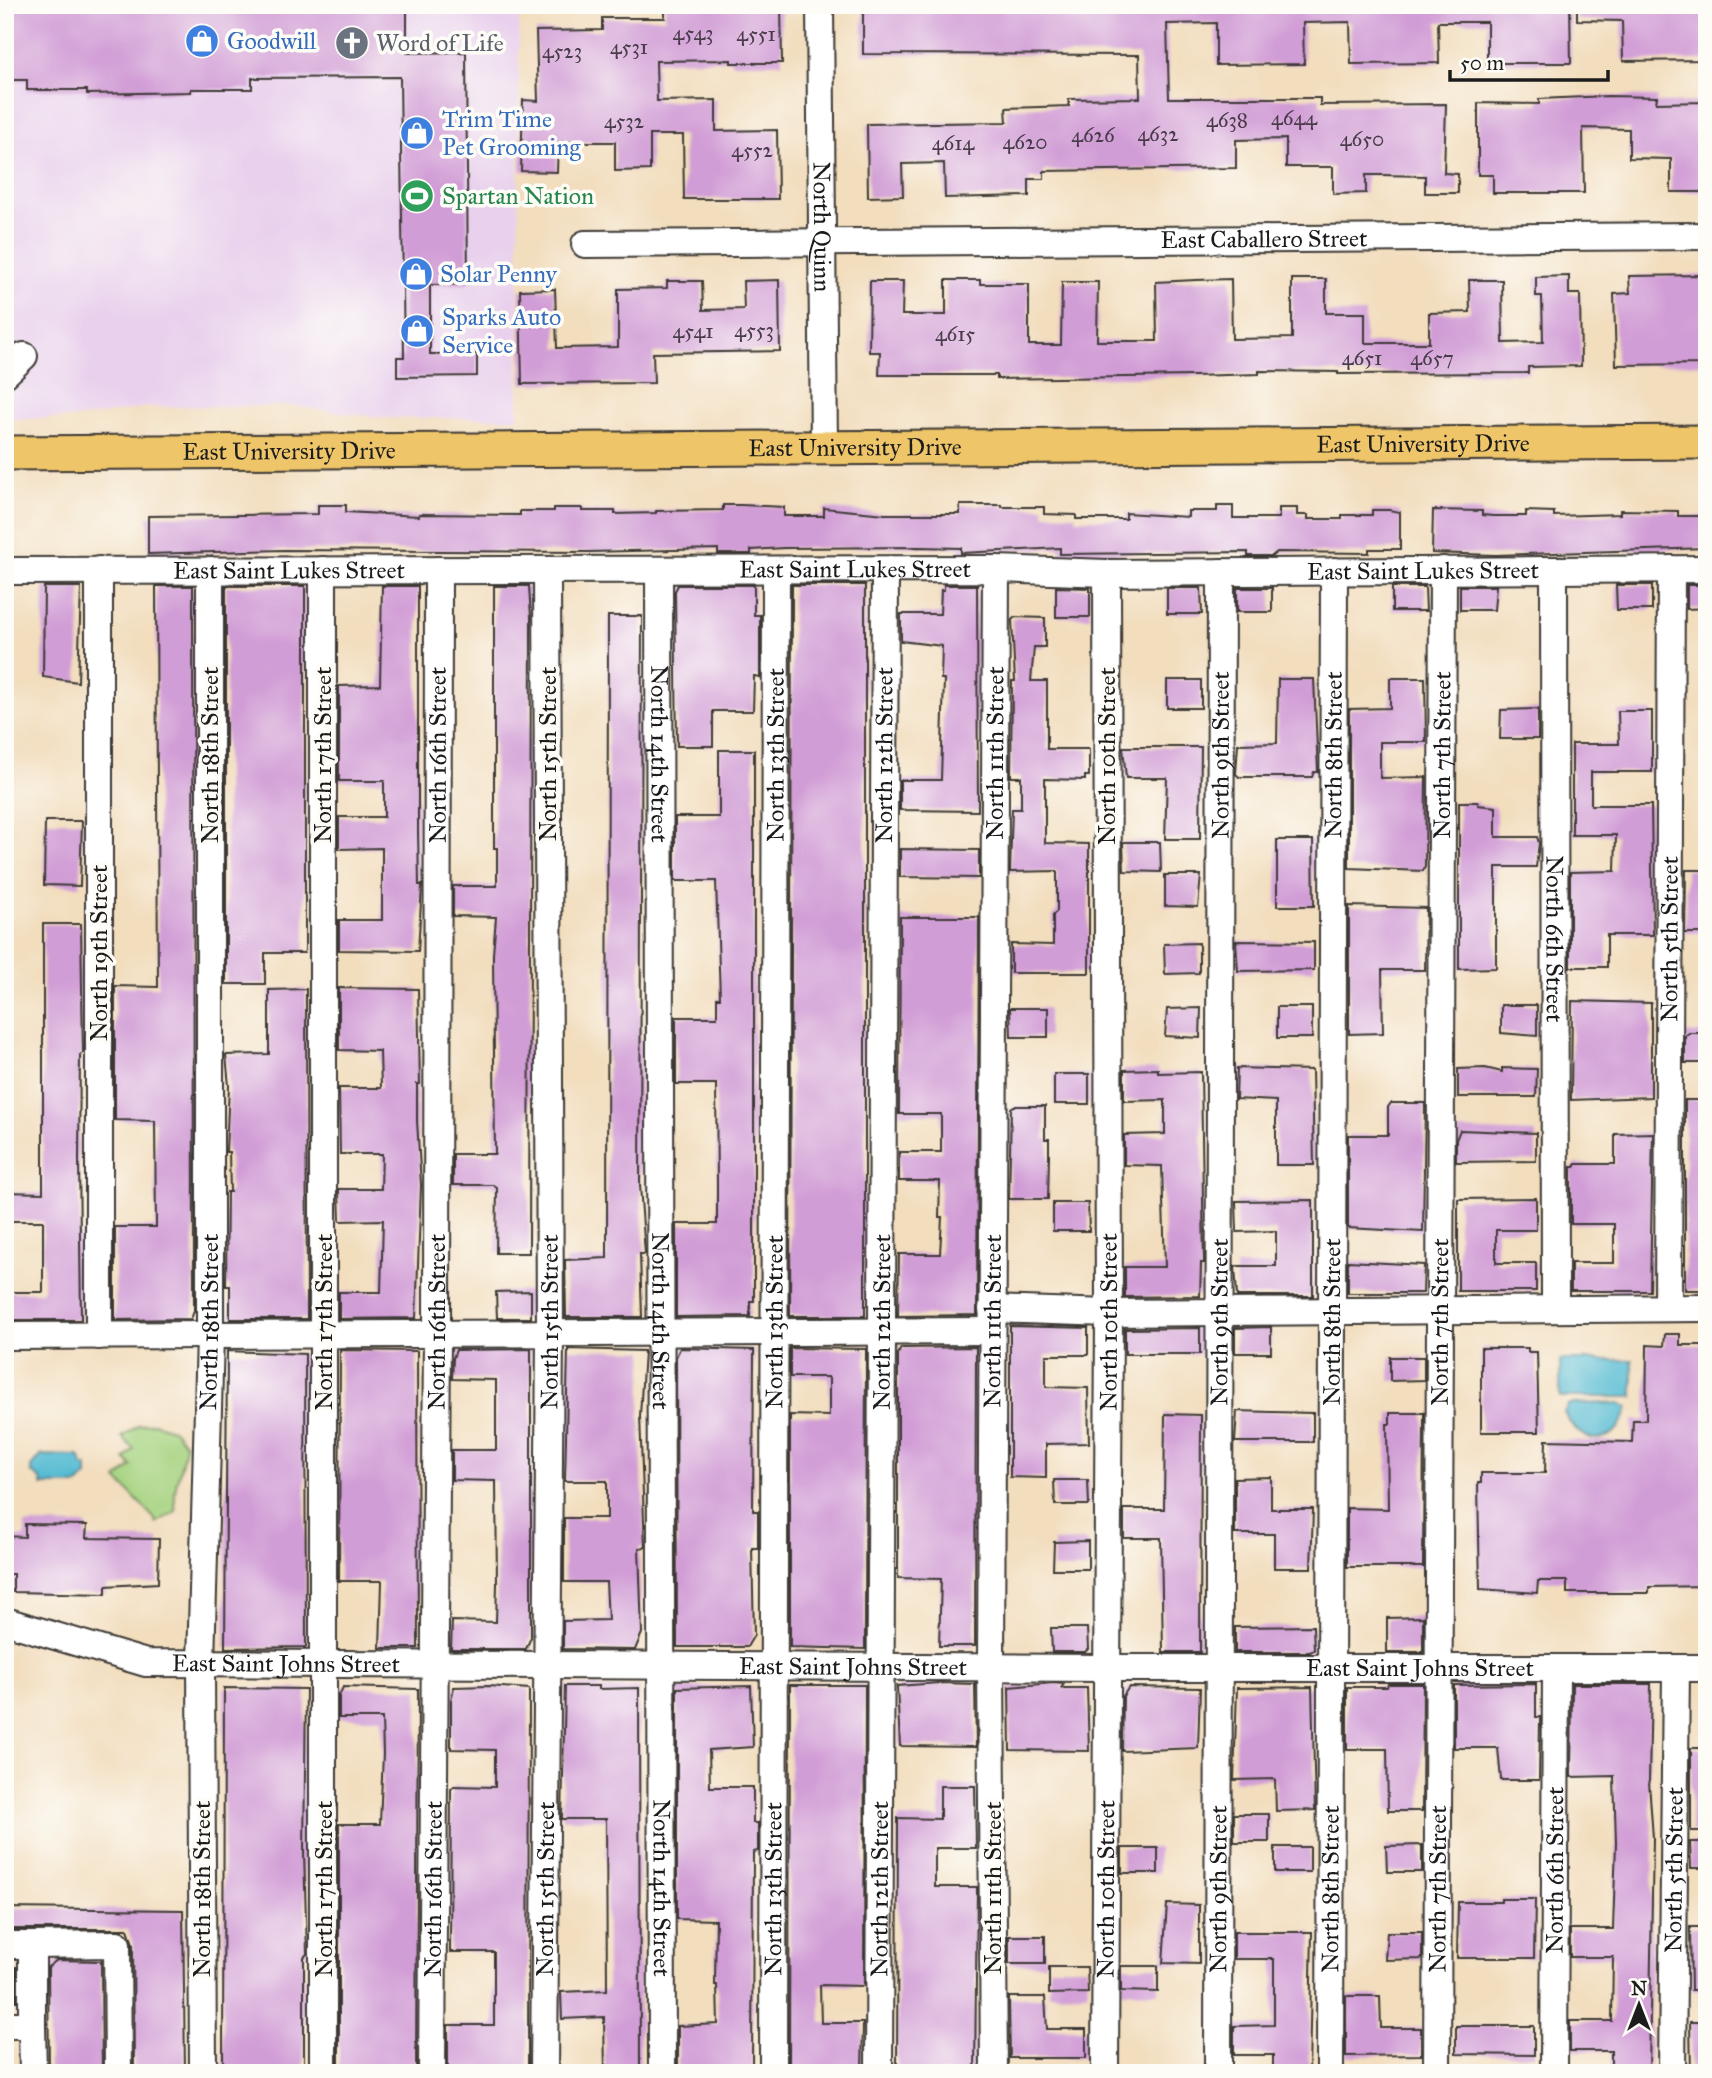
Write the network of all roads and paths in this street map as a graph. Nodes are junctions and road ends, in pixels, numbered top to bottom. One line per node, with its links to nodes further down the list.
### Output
1 (820, 5): 3 (street, North Quinn)
2 (1707, 236): 3 (street, East Caballero Street)
3 (821, 242): 4 (street, East Caballero Street); 6 (street, North Quinn)
4 (585, 244)
5 (1707, 442): 6 (main road, East University Drive)
6 (824, 447): 7 (main road, East University Drive)
7 (5, 453)
8 (996, 569): 18 (street, East Saint Lukes Street); 24 (street, East Saint Lukes Street); 32 (street, North 11th Street)
9 (1671, 569): 10 (street, East Saint Lukes Street); 20 (street, East Saint Lukes Street); 25 (street, North 5th Street)
10 (1707, 569)
11 (99, 570): 12 (street, East Saint Lukes Street); 21 (street, East Saint Lukes Street); 40 (street, North 19th Street)
12 (210, 570): 13 (street, East Saint Lukes Street); 41 (street, North 18th Street)
13 (323, 570): 14 (street, East Saint Lukes Street); 38 (street, North 17th Street)
14 (438, 570): 15 (street, East Saint Lukes Street); 36 (street, North 16th Street)
15 (547, 570): 16 (street, East Saint Lukes Street); 37 (street, North 15th Street)
16 (659, 570): 17 (street, East Saint Lukes Street); 34 (street, North 14th Street)
17 (776, 570): 18 (street, East Saint Lukes Street); 35 (street, North 13th Street)
18 (885, 570): 33 (street, North 12th Street)
19 (1443, 570): 20 (street, East Saint Lukes Street); 22 (street, East Saint Lukes Street); 28 (street, North 7th Street)
20 (1554, 570): 27 (street, North 6th Street)
21 (5, 571)
22 (1334, 571): 23 (street, East Saint Lukes Street); 29 (street, North 8th Street)
23 (1221, 572): 24 (street, East Saint Lukes Street); 30 (street, North 9th Street)
24 (1107, 573): 31 (street, North 10th Street)
25 (1668, 1308): 26 (street); 27 (street)
26 (1707, 1308)
27 (1555, 1309): 28 (street)
28 (1440, 1310): 29 (street); 54 (street, North 7th Street)
29 (1332, 1311): 30 (street); 53 (street, North 8th Street)
30 (1219, 1312): 31 (street); 52 (street, North 9th Street)
31 (1109, 1313): 32 (street); 51 (street, North 10th Street)
32 (992, 1320): 33 (street); 50 (street, North 11th Street)
33 (881, 1332): 35 (street); 49 (street, North 12th Street)
34 (660, 1333): 35 (street); 37 (street); 47 (street, North 14th Street)
35 (772, 1333): 48 (street, North 13th Street)
36 (437, 1334): 37 (street); 38 (street); 45 (street, North 16th Street)
37 (550, 1334): 46 (street, North 15th Street)
38 (323, 1335): 41 (street); 44 (street, North 17th Street)
39 (5, 1336): 40 (street)
40 (99, 1336): 41 (street)
41 (210, 1336): 43 (street, North 18th Street)
42 (5, 1621): 43 (street, East Saint Johns Street)
43 (201, 1664): 44 (street, East Saint Johns Street); 64 (street, North 18th Street)
44 (325, 1664): 45 (street, East Saint Johns Street); 65 (street, North 17th Street)
45 (435, 1664): 46 (street, East Saint Johns Street); 66 (street, North 16th Street)
46 (547, 1664): 47 (street, East Saint Johns Street); 67 (street, North 15th Street)
47 (661, 1665): 48 (street, East Saint Johns Street); 68 (street, North 14th Street)
48 (773, 1665): 49 (street, East Saint Johns Street); 69 (street, North 13th Street)
49 (880, 1665): 50 (street, East Saint Johns Street); 70 (street, North 12th Street)
50 (991, 1666): 51 (street, East Saint Johns Street); 71 (street, North 11th Street)
51 (1107, 1668): 52 (street, East Saint Johns Street); 72 (street, North 10th Street)
52 (1219, 1668): 53 (street, East Saint Johns Street); 73 (street, North 9th Street)
53 (1331, 1668): 54 (street, East Saint Johns Street); 74 (street, North 8th Street)
54 (1439, 1668): 55 (street, East Saint Johns Street); 75 (street, North 7th Street)
55 (1556, 1668): 56 (street, East Saint Johns Street); 76 (street, North 6th Street)
56 (1676, 1668): 57 (street, East Saint Johns Street); 77 (street, North 5th Street)
57 (1707, 1668)
58 (5, 1945): 59 (street)
59 (32, 1945): 61 (street); 63 (street)
60 (5, 2025): 61 (street)
61 (32, 2025): 62 (street)
62 (33, 2073)
63 (118, 2073)
64 (203, 2073)
65 (323, 2073)
66 (432, 2073)
67 (544, 2073)
68 (662, 2073)
69 (773, 2073)
70 (879, 2073)
71 (994, 2073)
72 (1105, 2073)
73 (1218, 2073)
74 (1330, 2073)
75 (1437, 2073)
76 (1554, 2073)
77 (1672, 2073)

